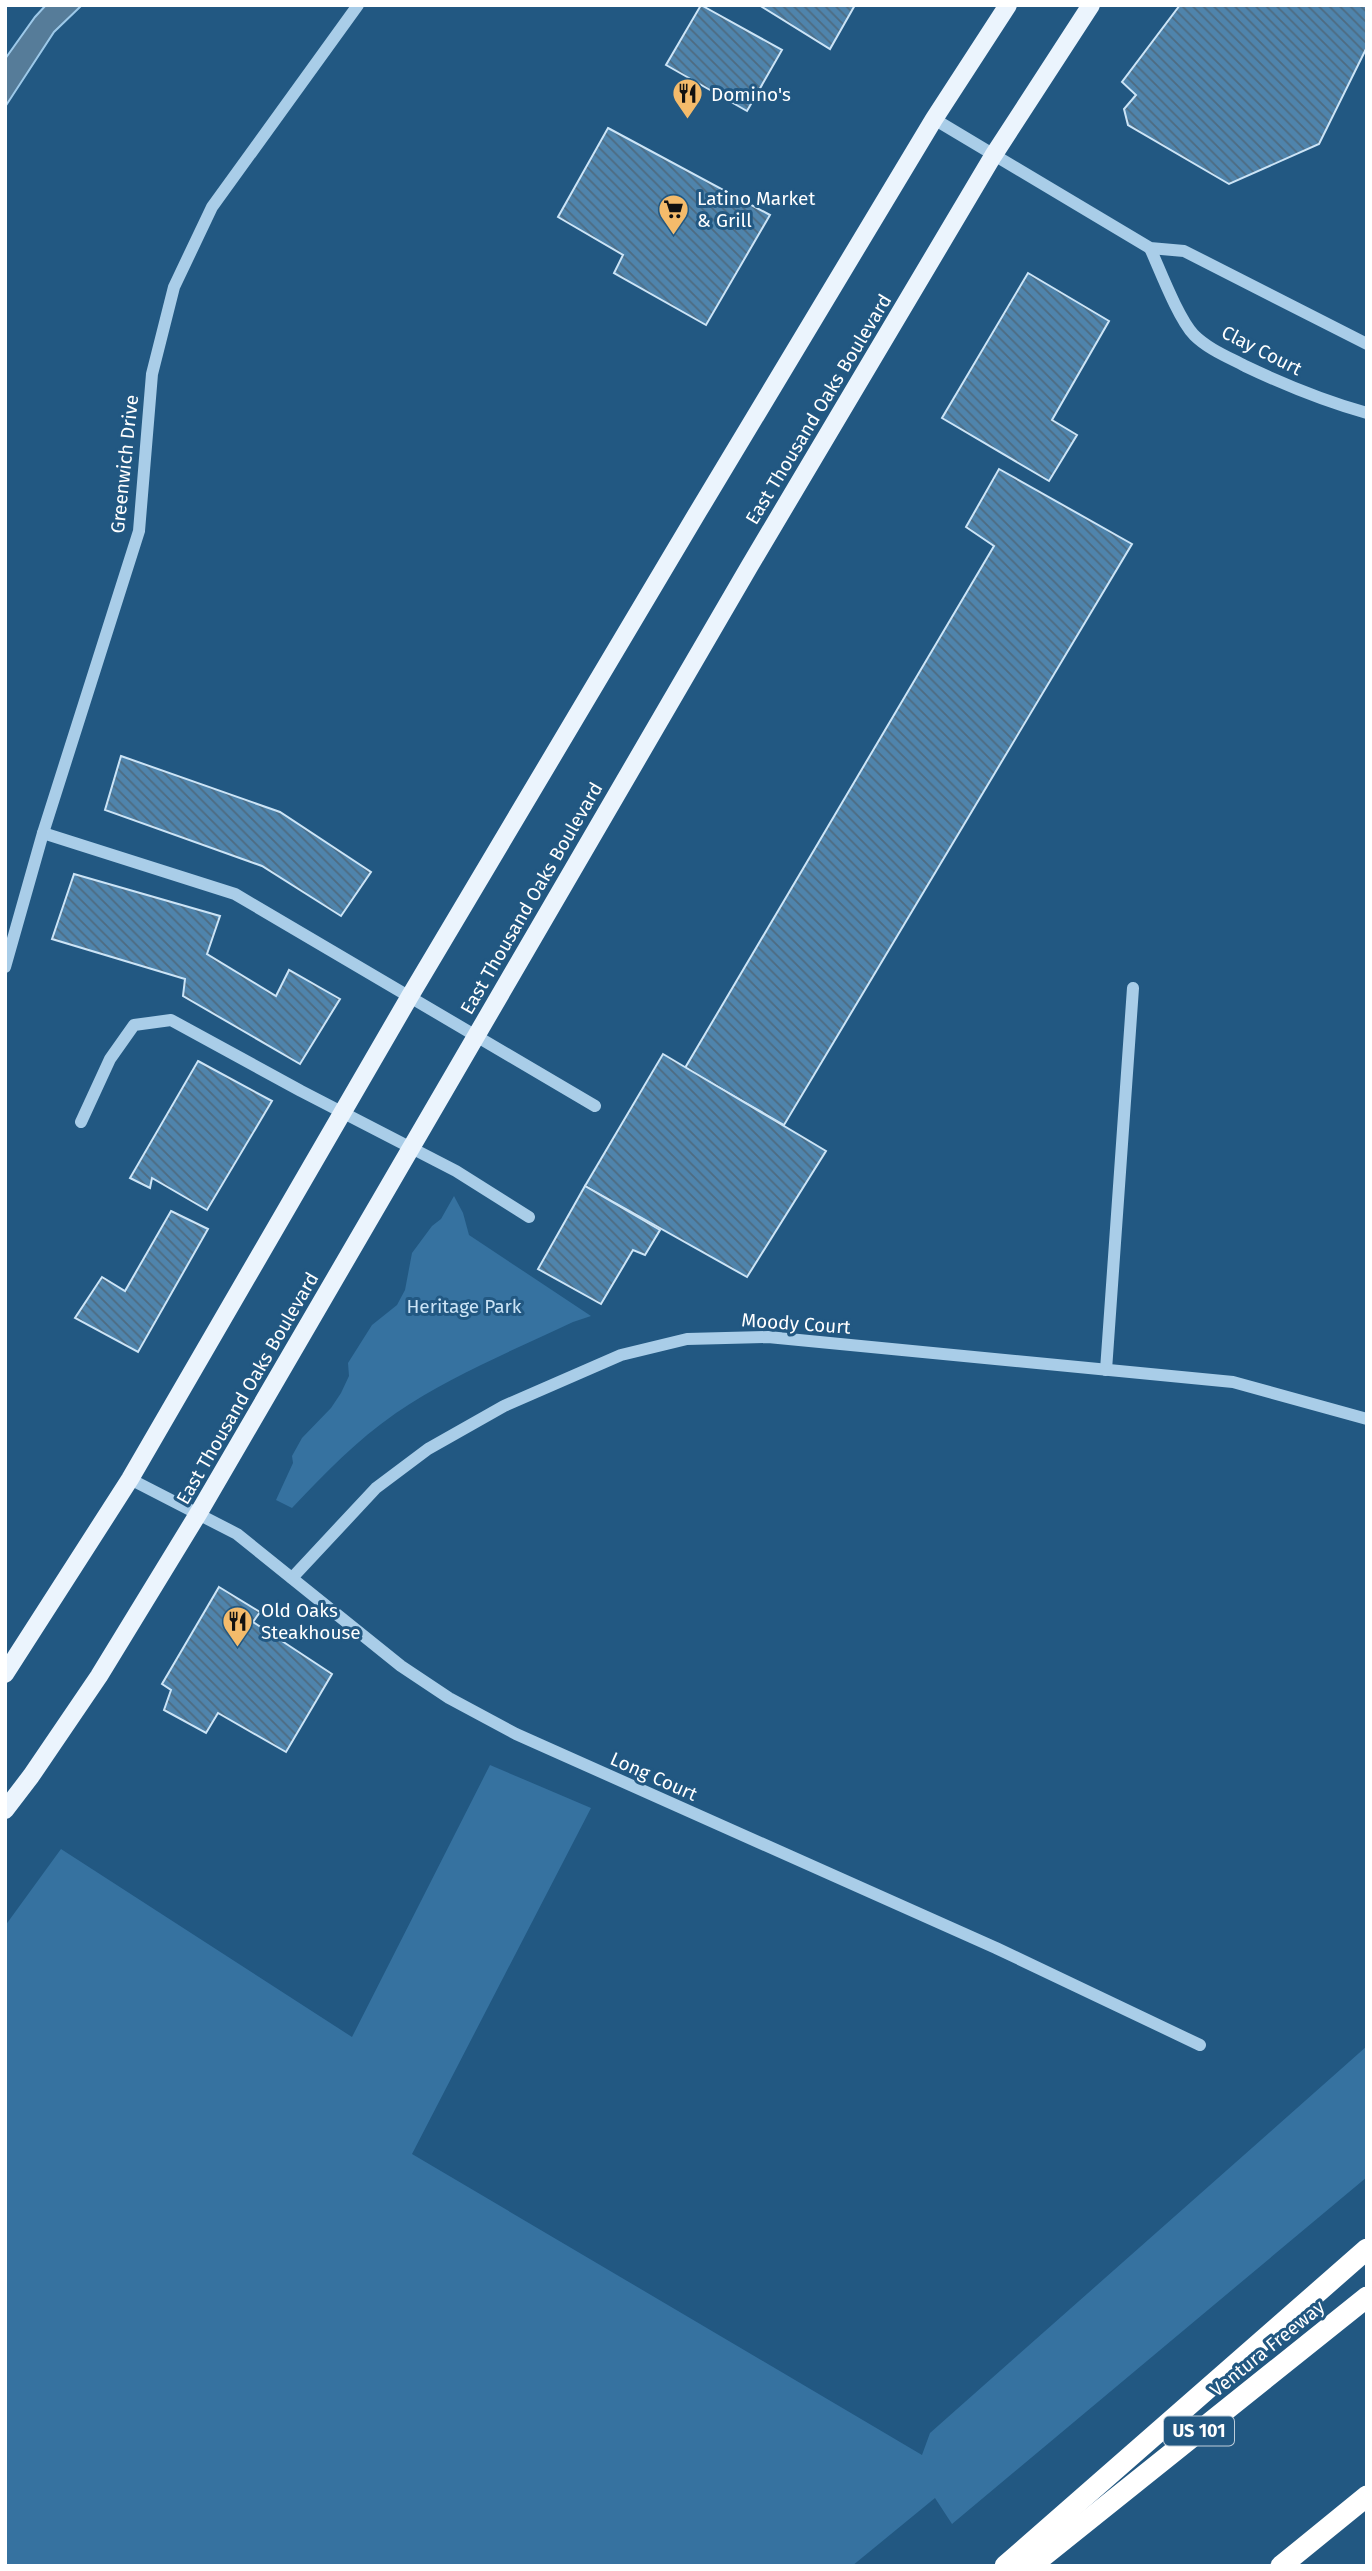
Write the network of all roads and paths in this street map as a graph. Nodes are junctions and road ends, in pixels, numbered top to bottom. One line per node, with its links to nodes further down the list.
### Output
1 (358, 5): 9 (street, Greenwich Drive)
2 (1008, 5): 4 (main road)
3 (1091, 5): 5 (main road, East Thousand Oaks Boulevard)
4 (933, 119): 5 (street); 12 (main road)
5 (993, 156): 6 (street); 13 (main road, East Thousand Oaks Boulevard)
6 (1150, 248): 7 (street); 8 (street, Clay Court)
7 (1367, 344)
8 (1367, 413)
9 (43, 833): 10 (street, Greenwich Drive); 12 (street)
10 (5, 967)
11 (1133, 988): 19 (street)
12 (410, 996): 13 (street); 15 (main road)
13 (475, 1035): 14 (street); 17 (main road, East Thousand Oaks Boulevard)
14 (595, 1106)
15 (342, 1113): 16 (street); 17 (street); 21 (main road)
16 (81, 1122)
17 (410, 1148): 18 (street); 22 (main road, East Thousand Oaks Boulevard)
18 (529, 1217)
19 (1105, 1370): 20 (street, Moody Court); 23 (street, Moody Court)
20 (1367, 1419)
21 (130, 1479): 22 (street, Long Court); 24 (main road)
22 (198, 1514): 23 (street, Long Court); 25 (main road, East Thousand Oaks Boulevard)
23 (292, 1578): 26 (street, Long Court)
24 (5, 1674)
25 (6, 1808)
26 (1200, 2045)
27 (1367, 2249): 30 (highway)
28 (1367, 2297): 31 (highway, Ventura Freeway / US 101)
29 (1367, 2496): 32 (highway)
30 (1005, 2566)
31 (1031, 2566)
32 (1281, 2566)

